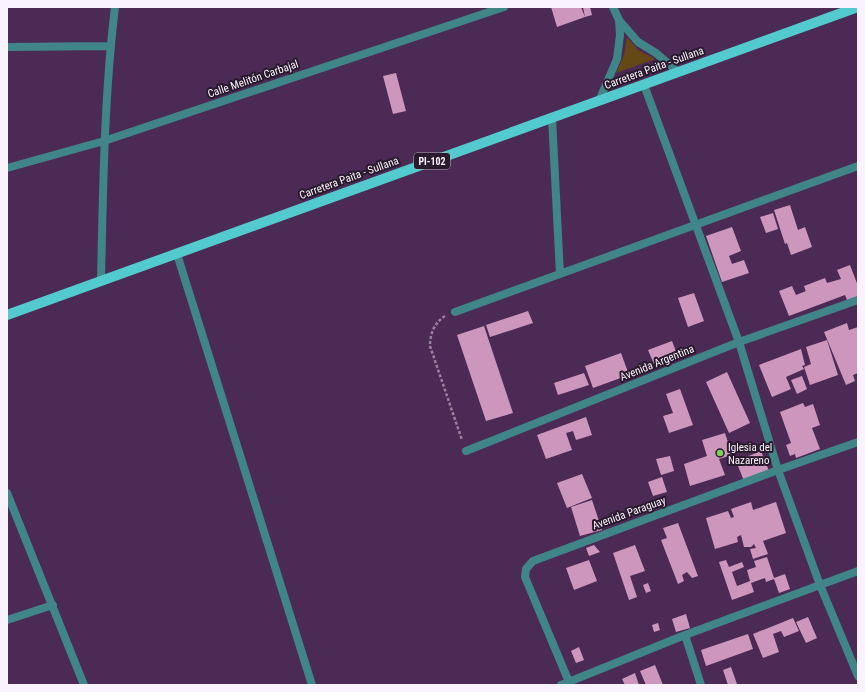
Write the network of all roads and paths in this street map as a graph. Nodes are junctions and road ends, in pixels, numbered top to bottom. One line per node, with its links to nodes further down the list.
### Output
1 (115, 7): 6 (street)
2 (504, 7): 12 (street, Calle Melitón Carbajal)
3 (613, 7): 5 (street)
4 (858, 7): 8 (main road, Carretera Paita - Sullana / PI-102)
5 (619, 20): 8 (street); 10 (street)
6 (110, 46): 7 (street); 12 (street)
7 (7, 47)
8 (678, 72): 9 (main road, Carretera Paita - Sullana / PI-102)
9 (644, 85): 10 (main road, Carretera Paita - Sullana / PI-102); 15 (street)
10 (599, 101): 11 (main road, Carretera Paita - Sullana / PI-102)
11 (552, 118): 16 (main road, Carretera Paita - Sullana / PI-102); 17 (street)
12 (104, 141): 14 (street, Calle Melitón Carbajal); 18 (street)
13 (858, 166): 15 (street)
14 (7, 168)
15 (696, 225): 17 (street); 22 (street)
16 (177, 254): 18 (main road, Carretera Paita - Sullana / PI-102); 35 (street)
17 (560, 274): 20 (street)
18 (101, 281): 21 (main road, Carretera Paita - Sullana / PI-102)
19 (858, 300): 22 (street, Avenida Argentina)
20 (455, 312): 24 (path)
21 (7, 316)
22 (739, 342): 24 (street, Avenida Argentina); 25 (street)
23 (858, 442): 25 (street, Avenida Paraguay)
24 (466, 451)
25 (778, 470): 28 (street); 33 (street, Avenida Paraguay)
26 (7, 493): 29 (street)
27 (858, 571): 28 (street)
28 (820, 585): 31 (street); 32 (street)
29 (53, 605): 30 (street); 34 (street)
30 (7, 620)
31 (685, 636): 33 (street); 37 (street)
32 (858, 676)
33 (569, 682): 36 (street)
34 (84, 685)
35 (312, 685)
36 (561, 685)
37 (701, 685)

